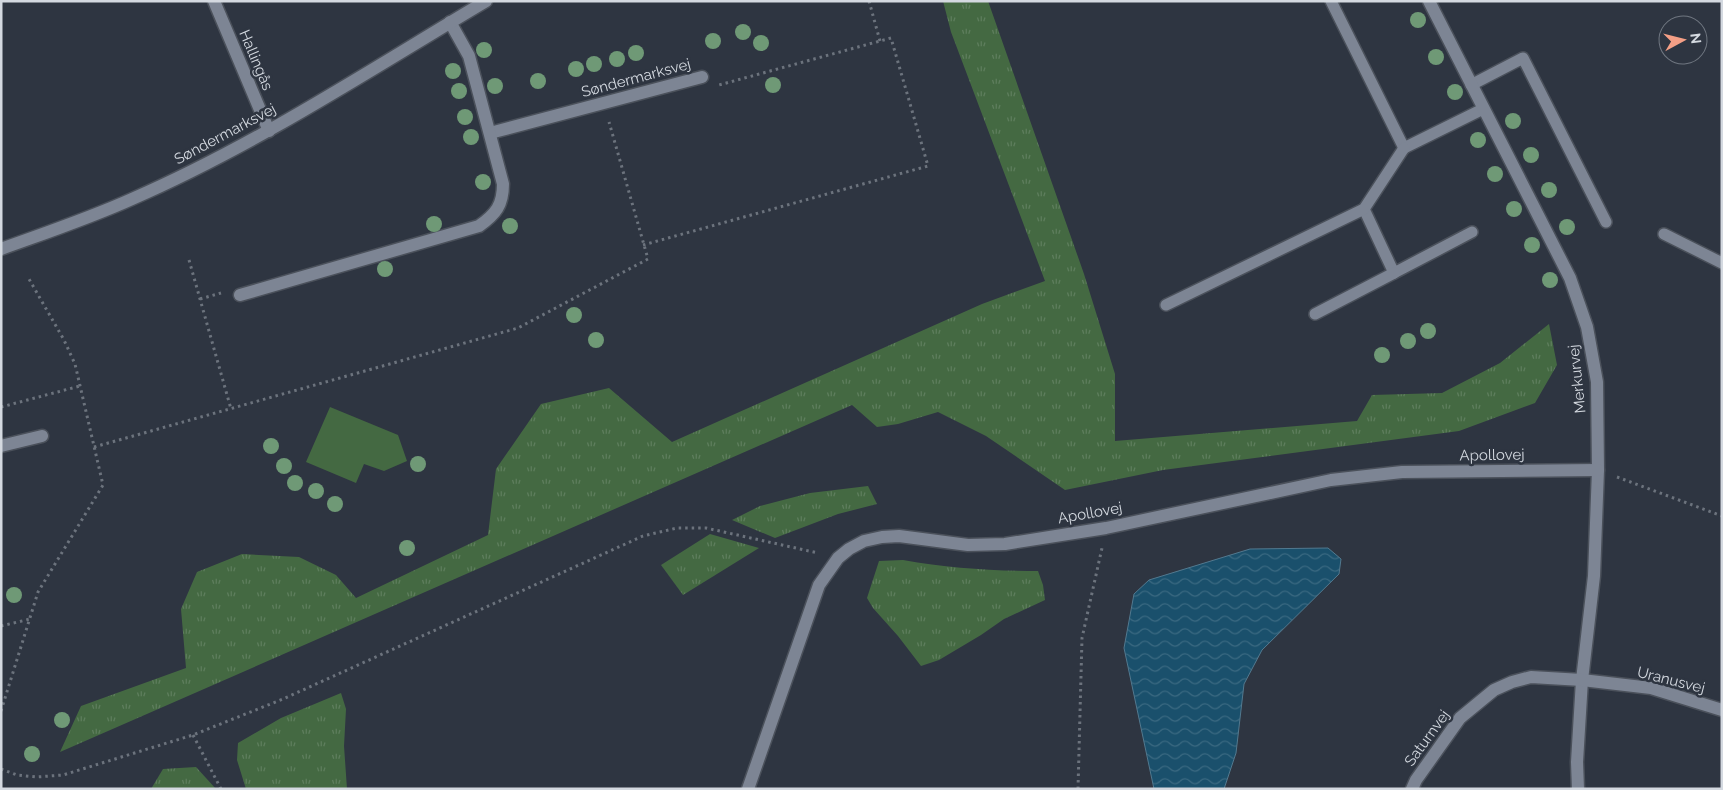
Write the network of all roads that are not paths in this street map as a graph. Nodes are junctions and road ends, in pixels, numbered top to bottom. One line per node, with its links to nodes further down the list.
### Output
1 (214, 1): 9 (street, Hallingås)
2 (486, 1): 5 (street, Søndermarksvej)
3 (1331, 1): 11 (lane)
4 (1429, 1): 7 (street, Merkurvej)
5 (450, 22): 9 (street, Søndermarksvej); 10 (street)
6 (702, 77): 10 (street, Søndermarksvej)
7 (1471, 85): 8 (street, Merkurvej); 13 (lane)
8 (1483, 109): 11 (lane); 24 (street, Merkurvej)
9 (269, 131): 16 (street, Søndermarksvej)
10 (490, 134): 19 (street)
11 (1404, 148): 12 (lane)
12 (1364, 209): 18 (lane); 20 (lane)
13 (1606, 222)
14 (1472, 232): 18 (lane)
15 (1664, 234): 17 (lane)
16 (1, 249)
17 (1722, 263)
18 (1394, 273): 21 (lane)
19 (240, 295)
20 (1166, 306)
21 (1315, 314)
22 (42, 436): 23 (street)
23 (1, 446)
24 (1598, 470): 25 (street, Merkurvej); 27 (street, Apollovej)
25 (1582, 680): 26 (street, Uranusvej); 28 (street, Saturnvej); 29 (street, Merkurvej)
26 (1722, 710)
27 (748, 789)
28 (1412, 789)
29 (1578, 789)

